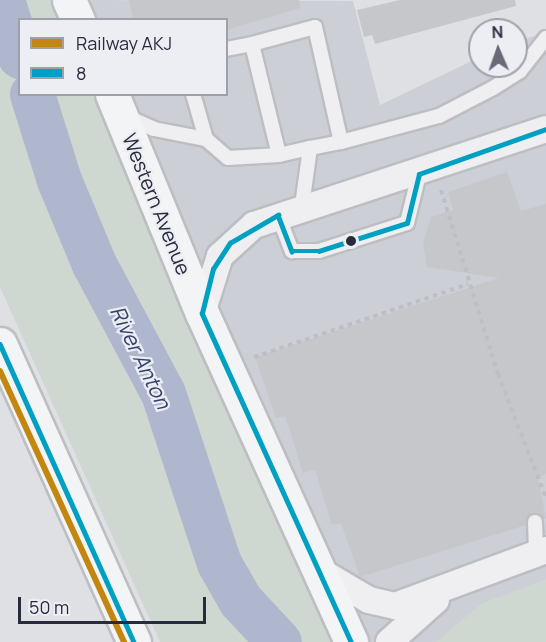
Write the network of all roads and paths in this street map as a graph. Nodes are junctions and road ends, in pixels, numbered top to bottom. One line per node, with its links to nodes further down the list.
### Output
1 (69, 0): 2 (main road)
2 (77, 18)
3 (546, 39): 10 (lane)
4 (252, 44): 5 (lane); 10 (lane); 12 (lane)
5 (228, 49)
6 (194, 96): 9 (lane)
7 (116, 104): 9 (lane); 17 (main road, Western Avenue)
8 (546, 129): 13 (street)
9 (206, 139): 12 (lane)
10 (341, 142): 11 (lane)
11 (310, 148): 12 (lane); 14 (lane)
12 (279, 155)
13 (427, 172): 14 (street); 15 (lane); 16 (path)
14 (302, 206): 15 (street)
15 (278, 215): 17 (street)
16 (468, 284): 19 (path); 20 (path)
17 (202, 313): 23 (main road, Western Avenue)
18 (0, 344): 25 (main road)
19 (250, 358)
20 (546, 498)
21 (535, 522): 22 (lane)
22 (541, 551): 24 (street)
23 (318, 570): 24 (street); 26 (main road, Western Avenue)
24 (445, 591): 27 (street)
25 (134, 642)
26 (351, 642)
27 (389, 642)

